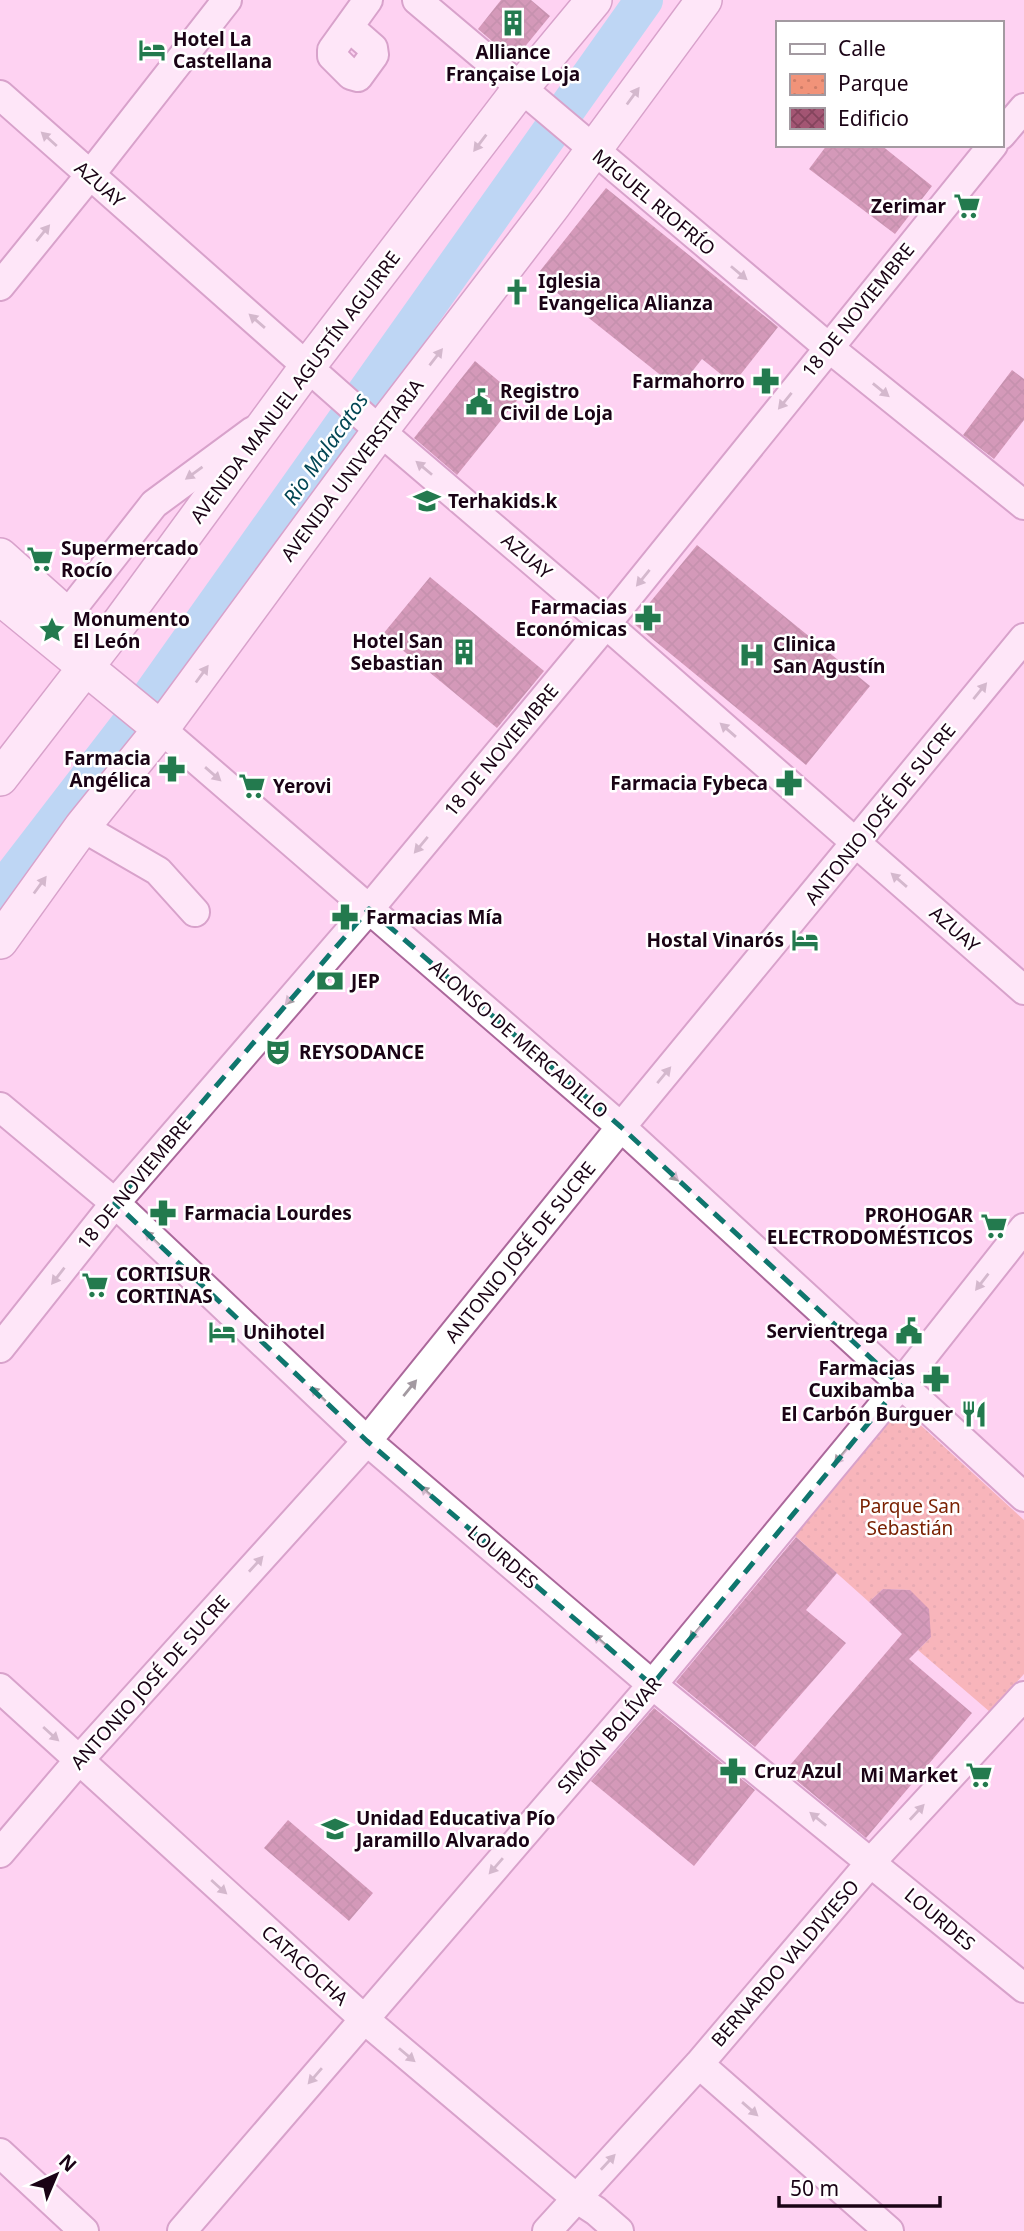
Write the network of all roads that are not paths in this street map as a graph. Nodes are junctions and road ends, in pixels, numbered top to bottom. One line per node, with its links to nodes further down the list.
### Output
1 (227, 0): 13 (street)
2 (368, 0): 6 (street)
3 (417, 0): 7 (street, MIGUEL RIOFRÍO)
4 (594, 0): 7 (main road, AVENIDA MANUEL AGUSTÍN AGUIRRE)
5 (704, 0): 11 (main road, AVENIDA UNIVERSITARIA, one-way to 5)
6 (349, 27)
7 (525, 91): 11 (street, MIGUEL RIOFRÍO); 16 (main road, AVENIDA MANUEL AGUSTÍN AGUIRRE, one-way to 16)
8 (0, 95): 13 (street, AZUAY, one-way to 8)
9 (1024, 108): 10 (street)
10 (1003, 133)
11 (587, 146): 15 (street, MIGUEL RIOFRÍO, one-way to 15); 18 (main road, AVENIDA UNIVERSITARIA, one-way to 11)
12 (991, 147): 15 (street, 18 DE NOVIEMBRE)
13 (90, 175): 14 (street, one-way to 13); 16 (street, AZUAY, one-way to 13)
14 (0, 286)
15 (828, 347): 19 (street, MIGUEL RIOFRÍO, one-way to 19); 23 (street, 18 DE NOVIEMBRE, one-way to 23)
16 (313, 370): 17 (main road, AVENIDA MANUEL AGUSTÍN AGUIRRE); 18 (street, AZUAY)
17 (269, 419): 22 (street, one-way to 22); 25 (main road, AVENIDA MANUEL AGUSTÍN AGUIRRE)
18 (373, 425): 23 (street, AZUAY, one-way to 18); 26 (main road, AVENIDA UNIVERSITARIA, one-way to 18)
19 (1024, 505)
20 (0, 556): 21 (main road, ALONSO DE MERCADILLO)
21 (16, 597): 22 (main road, ALONSO DE MERCADILLO); 25 (main road, ALONSO DE MERCADILLO)
22 (67, 615): 25 (main road, ALONSO DE MERCADILLO)
23 (606, 624): 29 (street, AZUAY, one-way to 23); 30 (street, 18 DE NOVIEMBRE, one-way to 30)
24 (1024, 638): 29 (street, ANTONIO JOSÉ DE SUCRE, one-way to 24)
25 (93, 662): 26 (main road, ALONSO DE MERCADILLO); 27 (main road, AVENIDA MANUEL AGUSTÍN AGUIRRE)
26 (153, 723): 28 (main road, AVENIDA UNIVERSITARIA); 30 (street, ALONSO DE MERCADILLO, one-way to 30)
27 (0, 778)
28 (82, 827): 31 (street); 32 (main road, AVENIDA UNIVERSITARIA, one-way to 28)
29 (856, 843): 33 (street, AZUAY, one-way to 29); 35 (street, ANTONIO JOSÉ DE SUCRE, one-way to 29)
30 (369, 909): 35 (street, ALONSO DE MERCADILLO); 36 (street, 18 DE NOVIEMBRE, one-way to 36)
31 (195, 912)
32 (0, 941)
33 (1024, 990)
34 (0, 1107): 36 (street, LOURDES)
35 (621, 1128): 39 (street, ALONSO DE MERCADILLO, one-way to 39); 40 (street, ANTONIO JOSÉ DE SUCRE, one-way to 35)
36 (115, 1203): 38 (street, 18 DE NOVIEMBRE, one-way to 38); 40 (street, LOURDES, one-way to 36)
37 (1024, 1228): 39 (street, SIMÓN BOLÍVAR, one-way to 39)
38 (0, 1349)
39 (900, 1385): 41 (street, ALONSO DE MERCADILLO); 42 (street, SIMÓN BOLÍVAR, one-way to 42)
40 (367, 1441): 42 (street, LOURDES, one-way to 40); 45 (street, ANTONIO JOSÉ DE SUCRE, one-way to 40)
41 (1024, 1497)
42 (653, 1685): 47 (street, LOURDES, one-way to 42); 49 (street, SIMÓN BOLÍVAR, one-way to 49)
43 (0, 1688): 45 (street, CATACOCHA, one-way to 45)
44 (1024, 1696): 47 (street, BERNARDO VALDIVIESO, one-way to 44)
45 (79, 1760): 46 (street, ANTONIO JOSÉ DE SUCRE); 49 (street, CATACOCHA, one-way to 49)
46 (0, 1853)
47 (871, 1862): 48 (street, LOURDES); 50 (street, BERNARDO VALDIVIESO)
48 (1024, 1988)
49 (364, 2019): 52 (street, CATACOCHA, one-way to 52); 54 (street, SIMÓN BOLÍVAR, one-way to 54)
50 (699, 2064): 52 (street, BERNARDO VALDIVIESO, one-way to 50); 57 (street, one-way to 57)
51 (0, 2153): 53 (street)
52 (576, 2198): 55 (street, BERNARDO VALDIVIESO); 56 (street, CATACOCHA)
53 (84, 2231)
54 (182, 2231)
55 (547, 2231)
56 (619, 2231)
57 (889, 2231)

